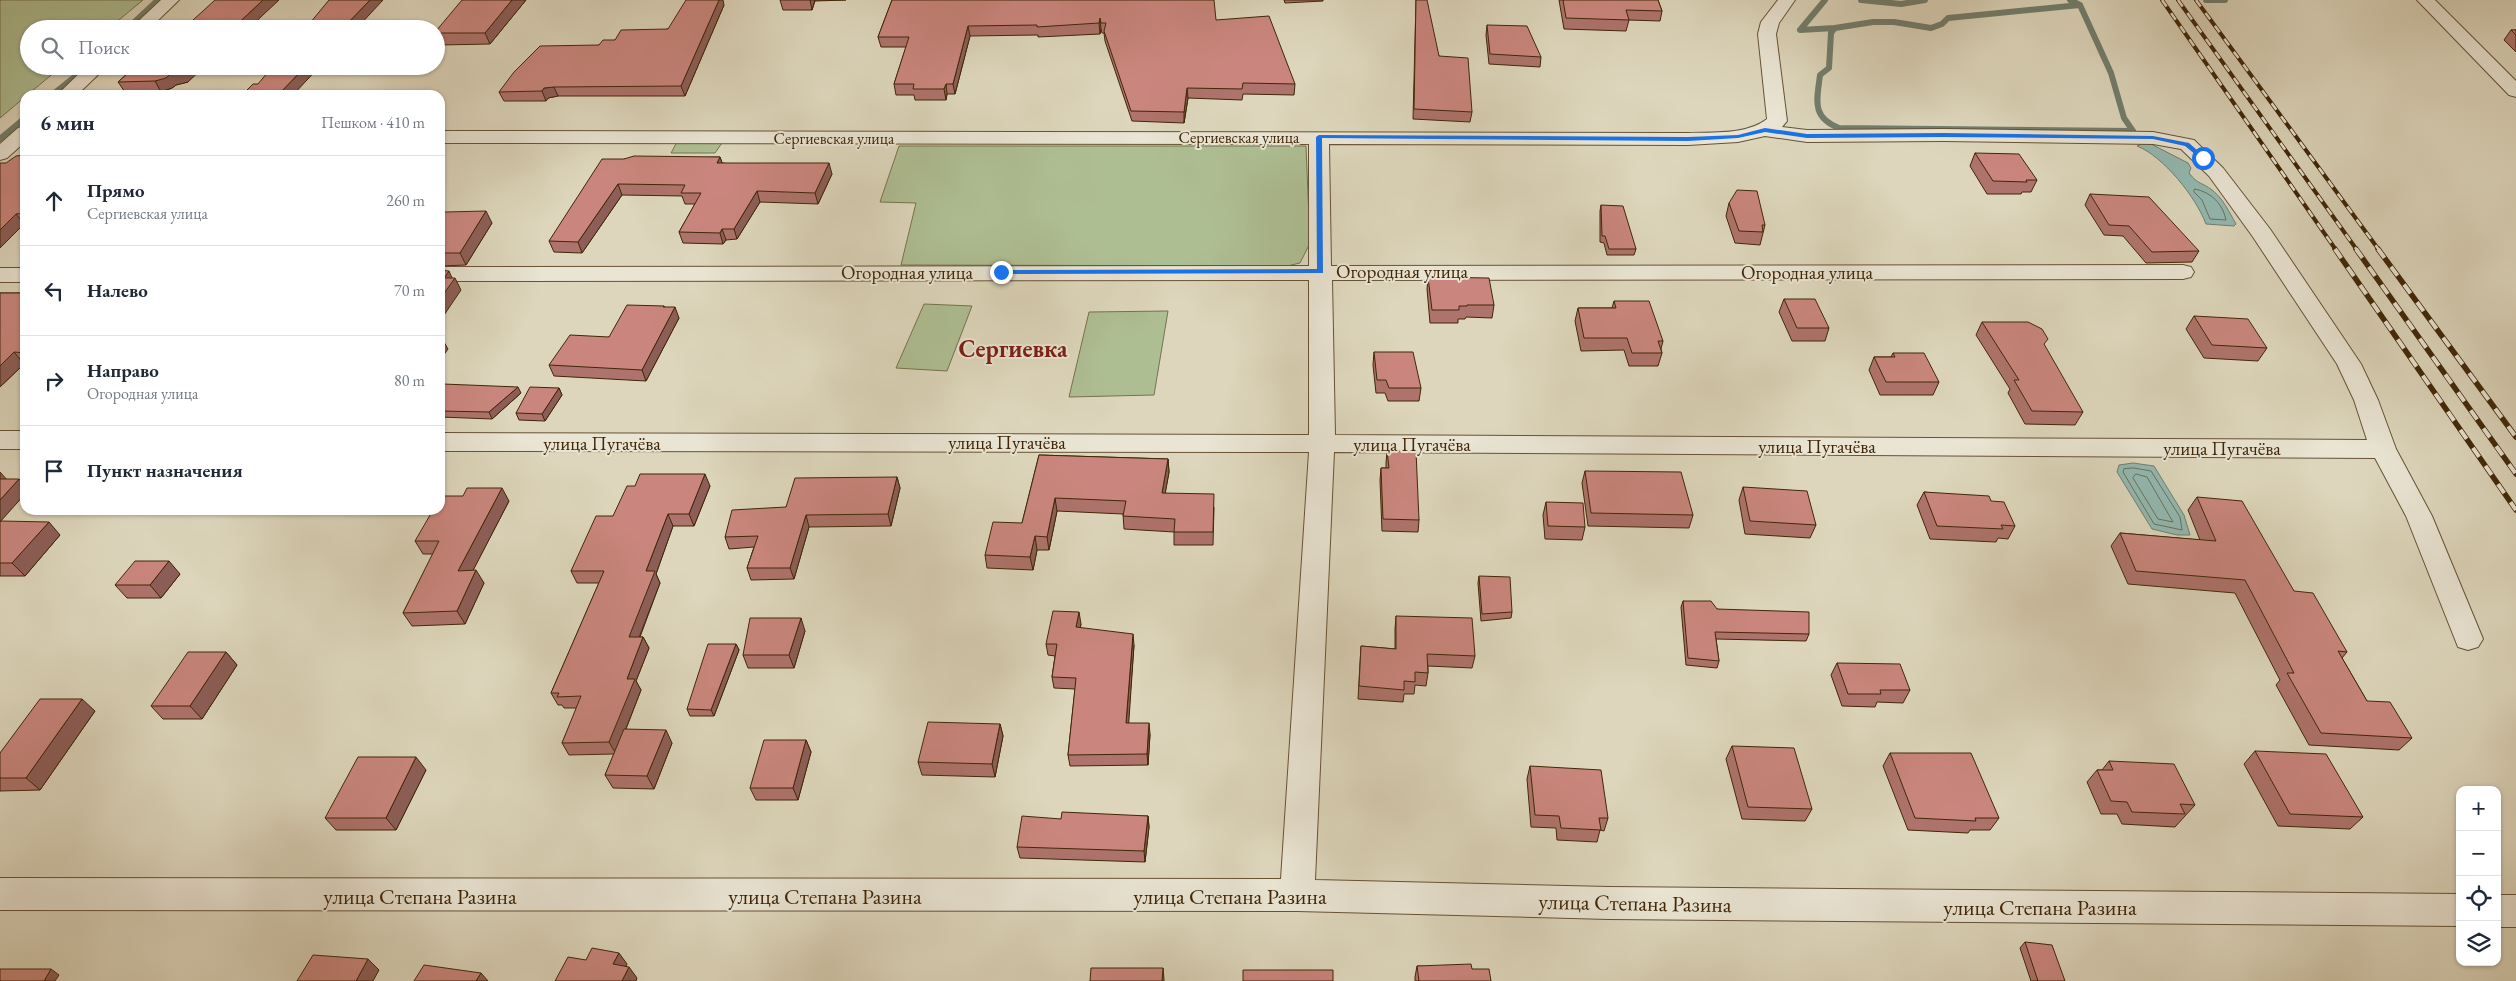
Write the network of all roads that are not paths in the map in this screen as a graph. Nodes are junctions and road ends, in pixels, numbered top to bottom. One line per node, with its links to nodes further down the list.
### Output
1 (171, 0): 4 (street)
2 (1787, 0): 8 (street)
3 (2425, 0): 7 (street)
4 (149, 20)
5 (88, 75): 6 (street)
6 (72, 90)
7 (2516, 91)
8 (1765, 130): 11 (street, Сергиевская улица); 22 (street, Сергиевская улица)
9 (20, 137): 12 (street)
10 (445, 137): 11 (street, Сергиевская улица)
11 (1319, 137): 13 (street)
12 (0, 154)
13 (1320, 271): 14 (street, Огородная улица); 15 (street, Огородная улица); 21 (street)
14 (2183, 272)
15 (445, 274)
16 (0, 275): 17 (street)
17 (20, 275)
18 (0, 440): 19 (street)
19 (20, 440)
20 (445, 442): 21 (street, улица Пугачёва)
21 (1322, 444): 22 (street, улица Пугачёва); 25 (street)
22 (2383, 449): 23 (street)
23 (2468, 640)
24 (0, 894): 25 (street, улица Степана Разина)
25 (1297, 896): 26 (street, улица Степана Разина)
26 (2456, 910)
27 (2501, 911): 28 (street)
28 (2516, 911)

